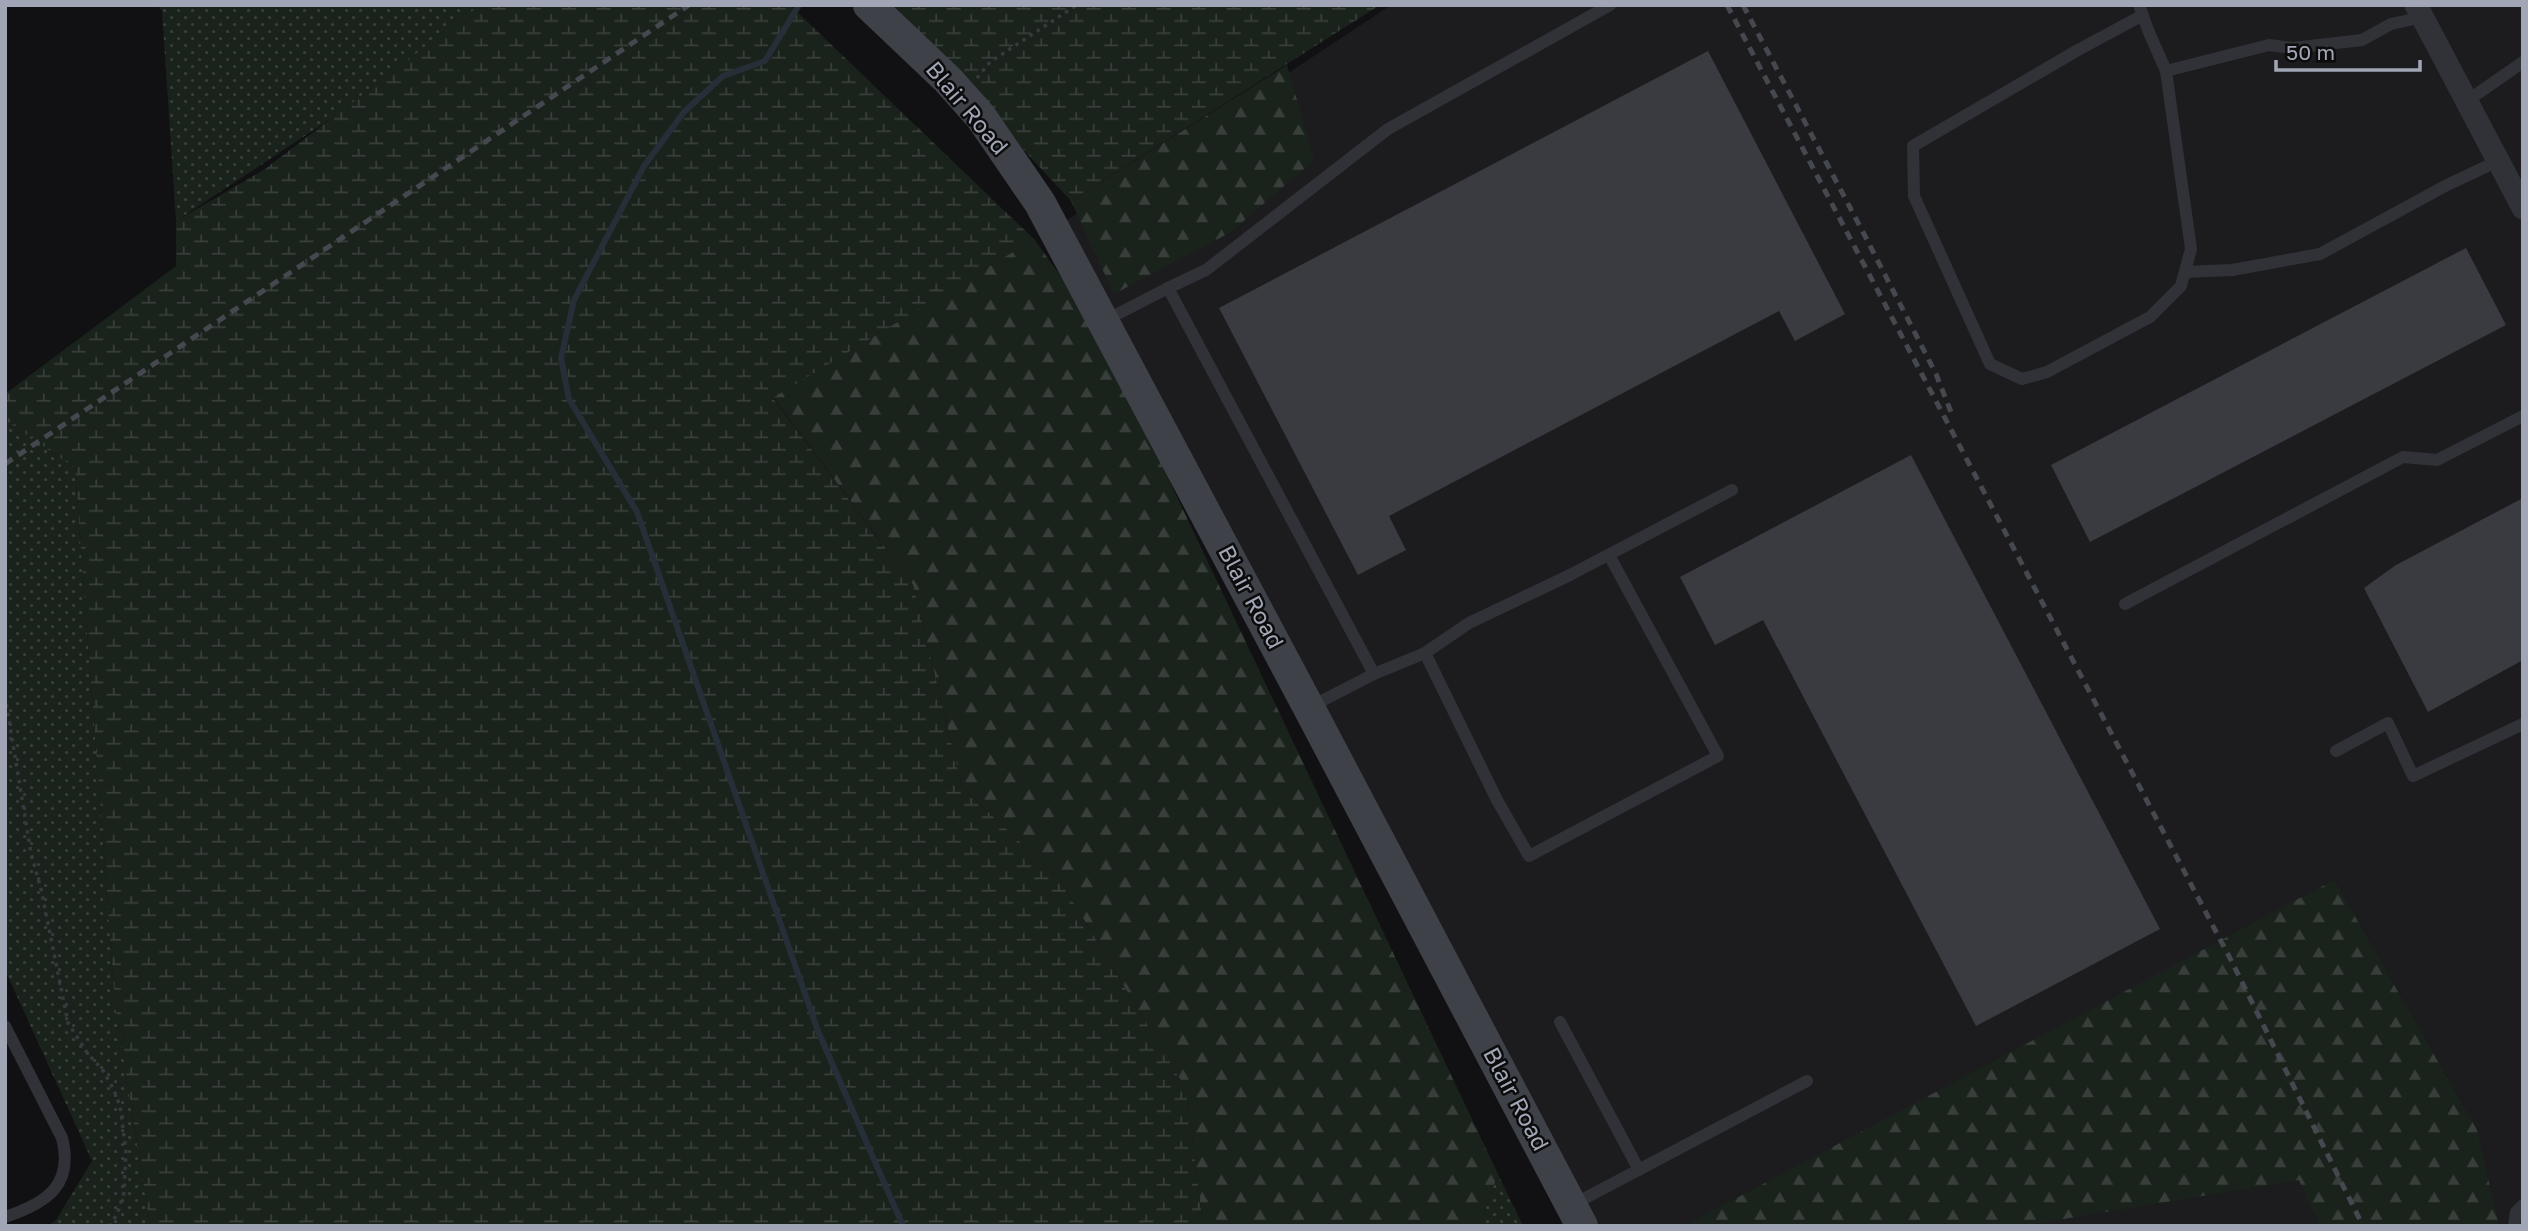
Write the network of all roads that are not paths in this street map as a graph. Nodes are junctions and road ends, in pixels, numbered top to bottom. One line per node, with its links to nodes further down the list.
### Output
1 (869, 5): 12 (street, Blair Road)
2 (1610, 5): 11 (lane)
3 (2141, 10): 6 (lane); 10 (lane)
4 (2419, 11): 6 (lane); 7 (street)
5 (2523, 62): 7 (lane)
6 (2166, 71): 10 (lane)
7 (2467, 101): 8 (street)
8 (2498, 161): 9 (street); 10 (lane)
9 (2523, 208)
10 (2185, 272)
11 (1168, 288): 12 (lane); 18 (lane)
12 (1104, 321): 19 (street, Blair Road)
13 (2523, 416): 16 (lane)
14 (1732, 490): 15 (lane)
15 (1609, 555): 17 (lane); 17 (lane)
16 (2125, 604)
17 (1425, 653): 18 (lane)
18 (1374, 674): 19 (lane)
19 (1309, 708): 27 (street, Blair Road)
20 (2523, 724): 21 (lane)
21 (2336, 751)
22 (1560, 1021): 25 (lane)
23 (5, 1026): 28 (lane)
24 (1807, 1081): 25 (lane)
25 (1639, 1170): 27 (lane)
26 (2523, 1205): 29 (lane)
27 (1577, 1215)
28 (5, 1217)
29 (2514, 1226)

